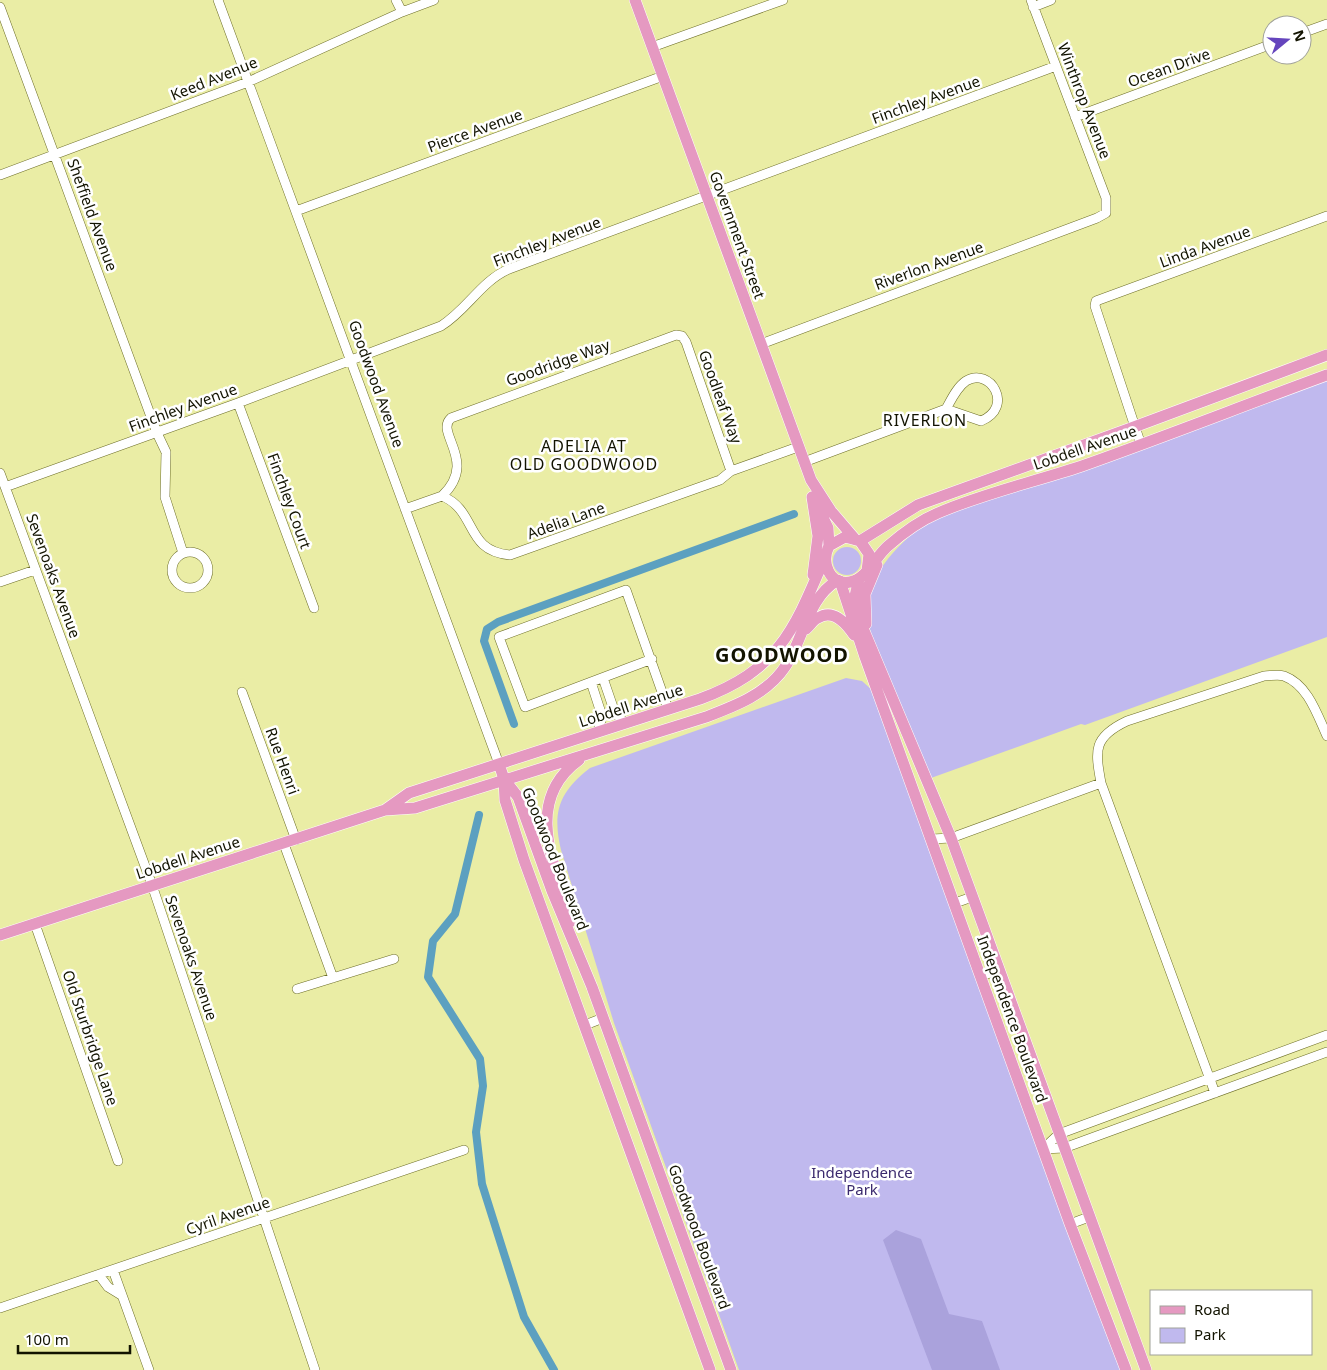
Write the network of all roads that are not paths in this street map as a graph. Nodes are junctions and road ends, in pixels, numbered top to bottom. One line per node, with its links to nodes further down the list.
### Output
1 (218, 0): 16 (street, Goodwood Avenue)
2 (396, 0): 9 (street)
3 (434, 0): 9 (street, Keed Avenue)
4 (635, 0): 12 (main road, Government Street)
5 (783, 0): 12 (street)
6 (1051, 0): 7 (street)
7 (1032, 3): 14 (street, Winthrop Avenue)
8 (0, 8): 18 (street, Sheffield Avenue)
9 (402, 12): 16 (street, Keed Avenue)
10 (1327, 24): 11 (street)
11 (1312, 29)
12 (652, 47): 15 (main road, Government Street)
13 (1262, 48): 17 (street, Ocean Drive)
14 (1056, 66): 17 (street, Winthrop Avenue); 20 (street, Finchley Avenue)
15 (663, 76): 20 (main road, Government Street); 21 (street, Pierce Avenue)
16 (248, 82): 18 (street, Keed Avenue); 21 (street, Goodwood Avenue)
17 (1075, 117): 22 (street, Winthrop Avenue)
18 (56, 155): 19 (street, Keed Avenue); 32 (street, Sheffield Avenue)
19 (0, 175)
20 (707, 197): 25 (main road, Government Street); 27 (street, Finchley Avenue)
21 (296, 212): 27 (street, Goodwood Avenue)
22 (1106, 213): 25 (street, Riverlon Avenue)
23 (1327, 216): 31 (street, Linda Avenue)
24 (679, 335): 36 (street, Goodleaf Way); 40 (street, Goodridge Way)
25 (761, 344): 34 (main road, Government Street)
26 (1327, 355): 31 (main road, Lobdell Avenue)
27 (351, 360): 29 (street, Finchley Avenue); 42 (street, Goodwood Avenue)
28 (1327, 374): 33 (main road, Lobdell Avenue)
29 (238, 403): 32 (street, Finchley Avenue); 54 (street, Finchley Court)
30 (946, 410): 30 (street); 35 (street)
31 (1134, 427): 33 (street); 44 (main road, Lobdell Avenue)
32 (157, 433): 39 (street, Finchley Avenue); 47 (street, Sheffield Avenue)
33 (1141, 445): 48 (main road, Lobdell Avenue)
34 (798, 447): 35 (main road, Government Street); 36 (street, Adelia Lane)
35 (804, 462): 38 (main road, Government Street)
36 (731, 471): 40 (street, Adelia Lane)
37 (0, 473): 39 (street, Sevenoaks Avenue)
38 (811, 480): 41 (main road, Government Street); 43 (main road, Government Street)
39 (5, 487): 49 (street, Sevenoaks Avenue)
40 (442, 496): 42 (street)
41 (812, 497): 46 (main road, Government Street); 53 (main road)
42 (405, 508): 72 (street, Goodwood Avenue)
43 (843, 526): 44 (main road); 45 (main road, Government Street)
44 (873, 532): 45 (main road, Lobdell Avenue)
45 (858, 540): 46 (main road); 50 (main road)
46 (827, 551): 51 (main road); 53 (main road, Lobdell Avenue)
47 (183, 553): 47 (street)
48 (881, 553): 50 (main road, Lobdell Avenue); 57 (main road)
49 (35, 570): 52 (street); 81 (street, Sevenoaks Avenue)
50 (863, 575): 51 (main road); 57 (main road)
51 (839, 581): 55 (main road, Lobdell Avenue); 56 (main road)
52 (0, 582)
53 (813, 584): 58 (main road, Lobdell Avenue)
54 (314, 608)
55 (804, 630): 56 (main road); 60 (main road, Lobdell Avenue)
56 (859, 642): 77 (main road, Independence Boulevard)
57 (871, 646): 76 (main road, Independence Boulevard)
58 (772, 656): 60 (main road); 64 (main road, Lobdell Avenue)
59 (652, 660): 61 (street); 62 (street); 65 (street)
60 (784, 668): 66 (main road, Lobdell Avenue)
61 (603, 678): 62 (street); 67 (street)
62 (591, 682): 69 (street)
63 (242, 692): 78 (street, Rue Henri)
64 (700, 699): 65 (main road, Lobdell Avenue); 66 (main road)
65 (668, 709): 67 (main road, Lobdell Avenue)
66 (706, 717): 71 (main road, Lobdell Avenue)
67 (624, 723): 69 (main road, Lobdell Avenue)
68 (1325, 727): 70 (street); 74 (street)
69 (598, 732): 72 (main road, Lobdell Avenue)
70 (1327, 736)
71 (586, 755): 73 (main road, Lobdell Avenue); 91 (main road)
72 (499, 764): 73 (main road, Goodwood Avenue); 75 (main road, Lobdell Avenue)
73 (504, 779): 75 (main road, Lobdell Avenue); 80 (main road, Goodwood Boulevard); 82 (main road, Goodwood Boulevard)
74 (1101, 783): 76 (street); 97 (street)
75 (385, 810): 78 (main road, Lobdell Avenue)
76 (951, 838): 77 (street); 83 (main road, Independence Boulevard)
77 (932, 839): 84 (main road, Independence Boulevard)
78 (296, 840): 79 (main road, Lobdell Avenue)
79 (284, 844): 81 (main road, Lobdell Avenue); 90 (street)
80 (524, 860): 82 (main road); 94 (main road, Goodwood Boulevard)
81 (152, 886): 85 (main road, Lobdell Avenue); 107 (street, Sevenoaks Avenue)
82 (552, 891): 91 (main road, Goodwood Boulevard)
83 (972, 897): 84 (street); 88 (main road, Independence Boulevard)
84 (955, 903): 89 (main road, Independence Boulevard)
85 (36, 924): 86 (main road, Lobdell Avenue); 103 (street, Old Sturbridge Lane)
86 (0, 935)
87 (394, 959): 90 (street)
88 (999, 970): 89 (street); 99 (main road, Independence Boulevard)
89 (981, 976): 101 (main road, Independence Boulevard)
90 (332, 978): 92 (street)
91 (592, 987): 93 (main road, Goodwood Boulevard)
92 (298, 989)
93 (603, 1018): 94 (street); 105 (main road, Goodwood Boulevard)
94 (584, 1025): 104 (main road, Goodwood Boulevard)
95 (1327, 1034): 97 (street)
96 (1327, 1052): 98 (street)
97 (1209, 1078): 98 (street); 99 (street)
98 (1215, 1093): 100 (street)
99 (1059, 1134): 100 (main road, Independence Boulevard); 101 (street)
100 (1064, 1148): 101 (street); 106 (main road, Independence Boulevard)
101 (1043, 1149): 108 (main road, Independence Boulevard)
102 (464, 1150): 107 (street, Cyril Avenue)
103 (118, 1161)
104 (643, 1183): 105 (main road); 112 (main road, Goodwood Boulevard)
105 (674, 1215): 118 (main road, Goodwood Boulevard)
106 (1089, 1217): 108 (street); 120 (main road, Independence Boulevard)
107 (264, 1219): 109 (street, Cyril Avenue); 115 (street, Sevenoaks Avenue)
108 (1070, 1224): 119 (main road, Independence Boulevard)
109 (113, 1270): 110 (street, Cyril Avenue); 111 (street)
110 (99, 1275): 111 (street); 113 (street, Cyril Avenue)
111 (121, 1295): 114 (street)
112 (684, 1296): 116 (main road, Goodwood Boulevard); 117 (main road)
113 (0, 1308)
114 (150, 1370)
115 (315, 1370)
116 (710, 1370)
117 (718, 1370)
118 (731, 1370)
119 (1126, 1370)
120 (1146, 1370)

